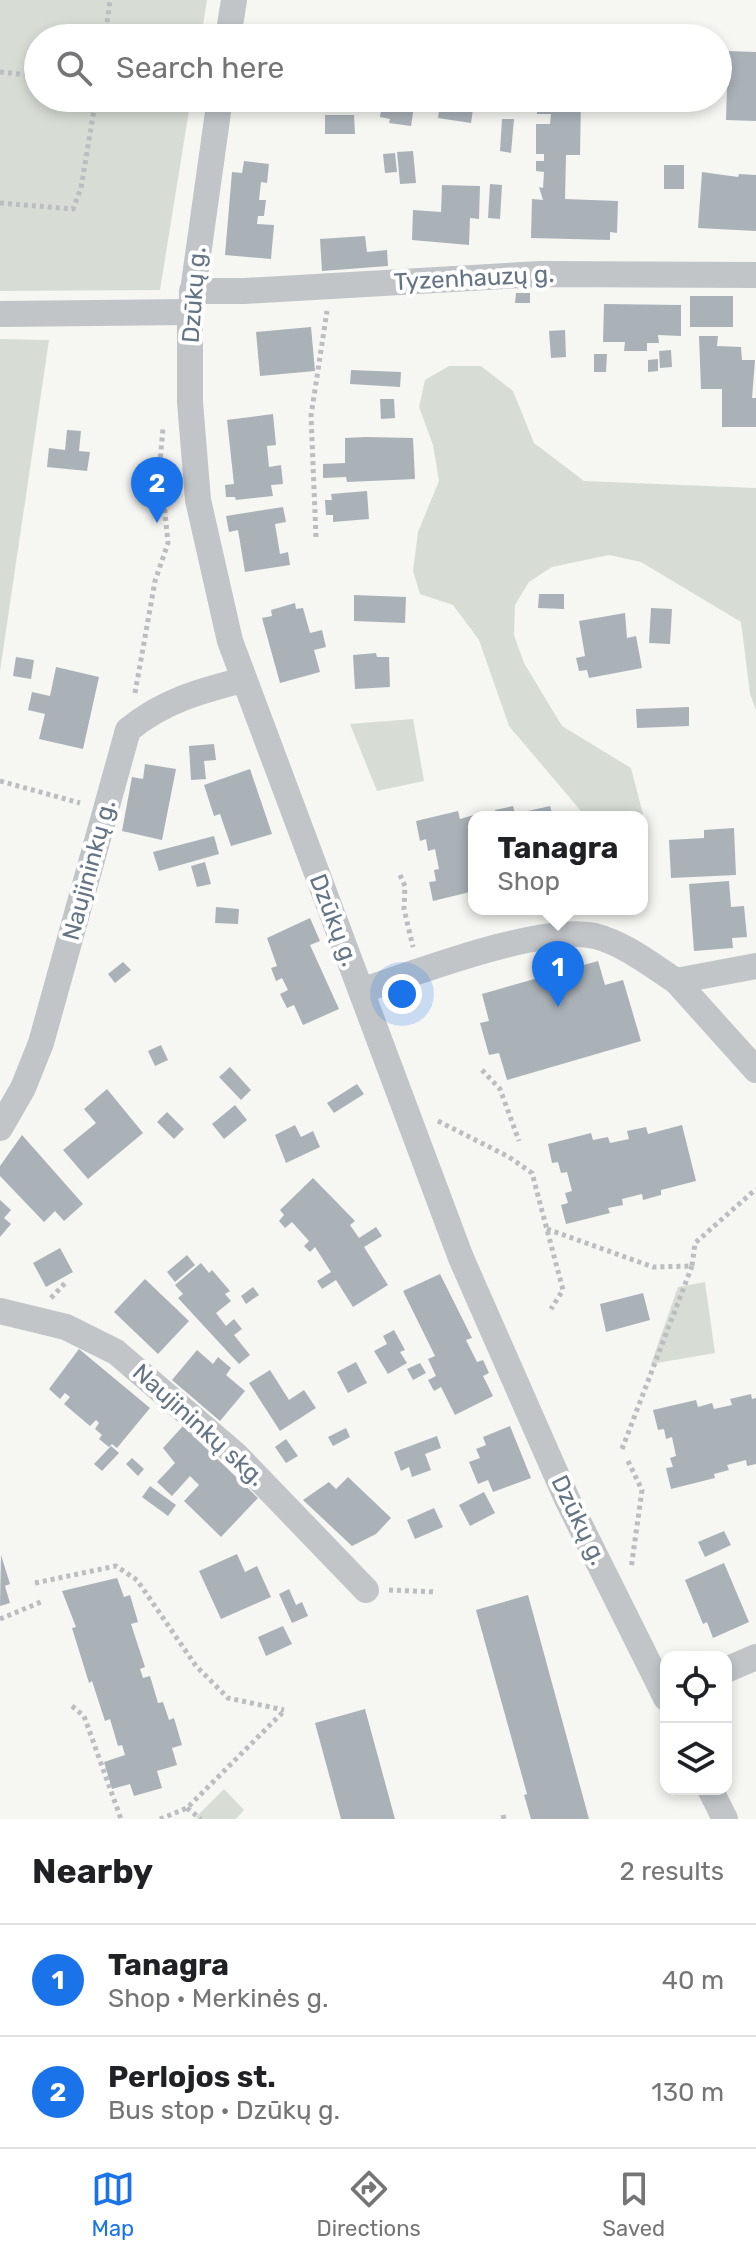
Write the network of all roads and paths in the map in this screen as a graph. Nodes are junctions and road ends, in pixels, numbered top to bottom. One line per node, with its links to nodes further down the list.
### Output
1 (110, 0): 3 (path)
2 (234, 0): 4 (street)
3 (107, 24)
4 (230, 24)
5 (0, 72): 6 (path)
6 (24, 75)
7 (94, 112): 9 (path)
8 (218, 112): 12 (street, Dzūkų g.)
9 (0, 203)
10 (756, 275): 11 (street, Tyzenhauzų g.)
11 (331, 286): 12 (street, Tyzenhauzų g.); 15 (path)
12 (191, 301): 13 (street, Tyzenhauzų g.); 16 (street, Dzūkų g.)
13 (0, 314)
14 (164, 424): 17 (path)
15 (316, 537)
16 (243, 680): 17 (street); 24 (street, Dzūkų g.)
17 (128, 730): 19 (street, Naujininkų g.)
18 (0, 781): 19 (path)
19 (104, 809): 28 (street, Naujininkų g.)
20 (400, 875): 22 (path)
21 (756, 966): 23 (street)
22 (420, 972): 23 (street); 24 (street)
23 (676, 981): 26 (street)
24 (361, 991): 27 (street, Dzūkų g.)
25 (482, 1070): 29 (path)
26 (756, 1070)
27 (409, 1120): 31 (path); 39 (street, Dzūkų g.)
28 (0, 1128)
29 (519, 1141)
30 (756, 1189): 32 (path)
31 (547, 1229): 32 (path); 33 (path)
32 (692, 1266): 35 (path)
33 (551, 1309)
34 (0, 1311): 38 (street, Naujininkų skg.)
35 (622, 1449)
36 (628, 1461): 39 (path)
37 (35, 1583): 48 (path)
38 (366, 1590): 40 (path)
39 (613, 1591): 45 (street, Dzūkų g.)
40 (436, 1592)
41 (41, 1602): 42 (path)
42 (0, 1619)
43 (756, 1657): 44 (street)
44 (732, 1667)
45 (660, 1685)
46 (72, 1706): 49 (path)
47 (713, 1795): 52 (street)
48 (187, 1808): 50 (path); 51 (path)
49 (121, 1819)
50 (160, 1819)
51 (201, 1819)
52 (725, 1819)

